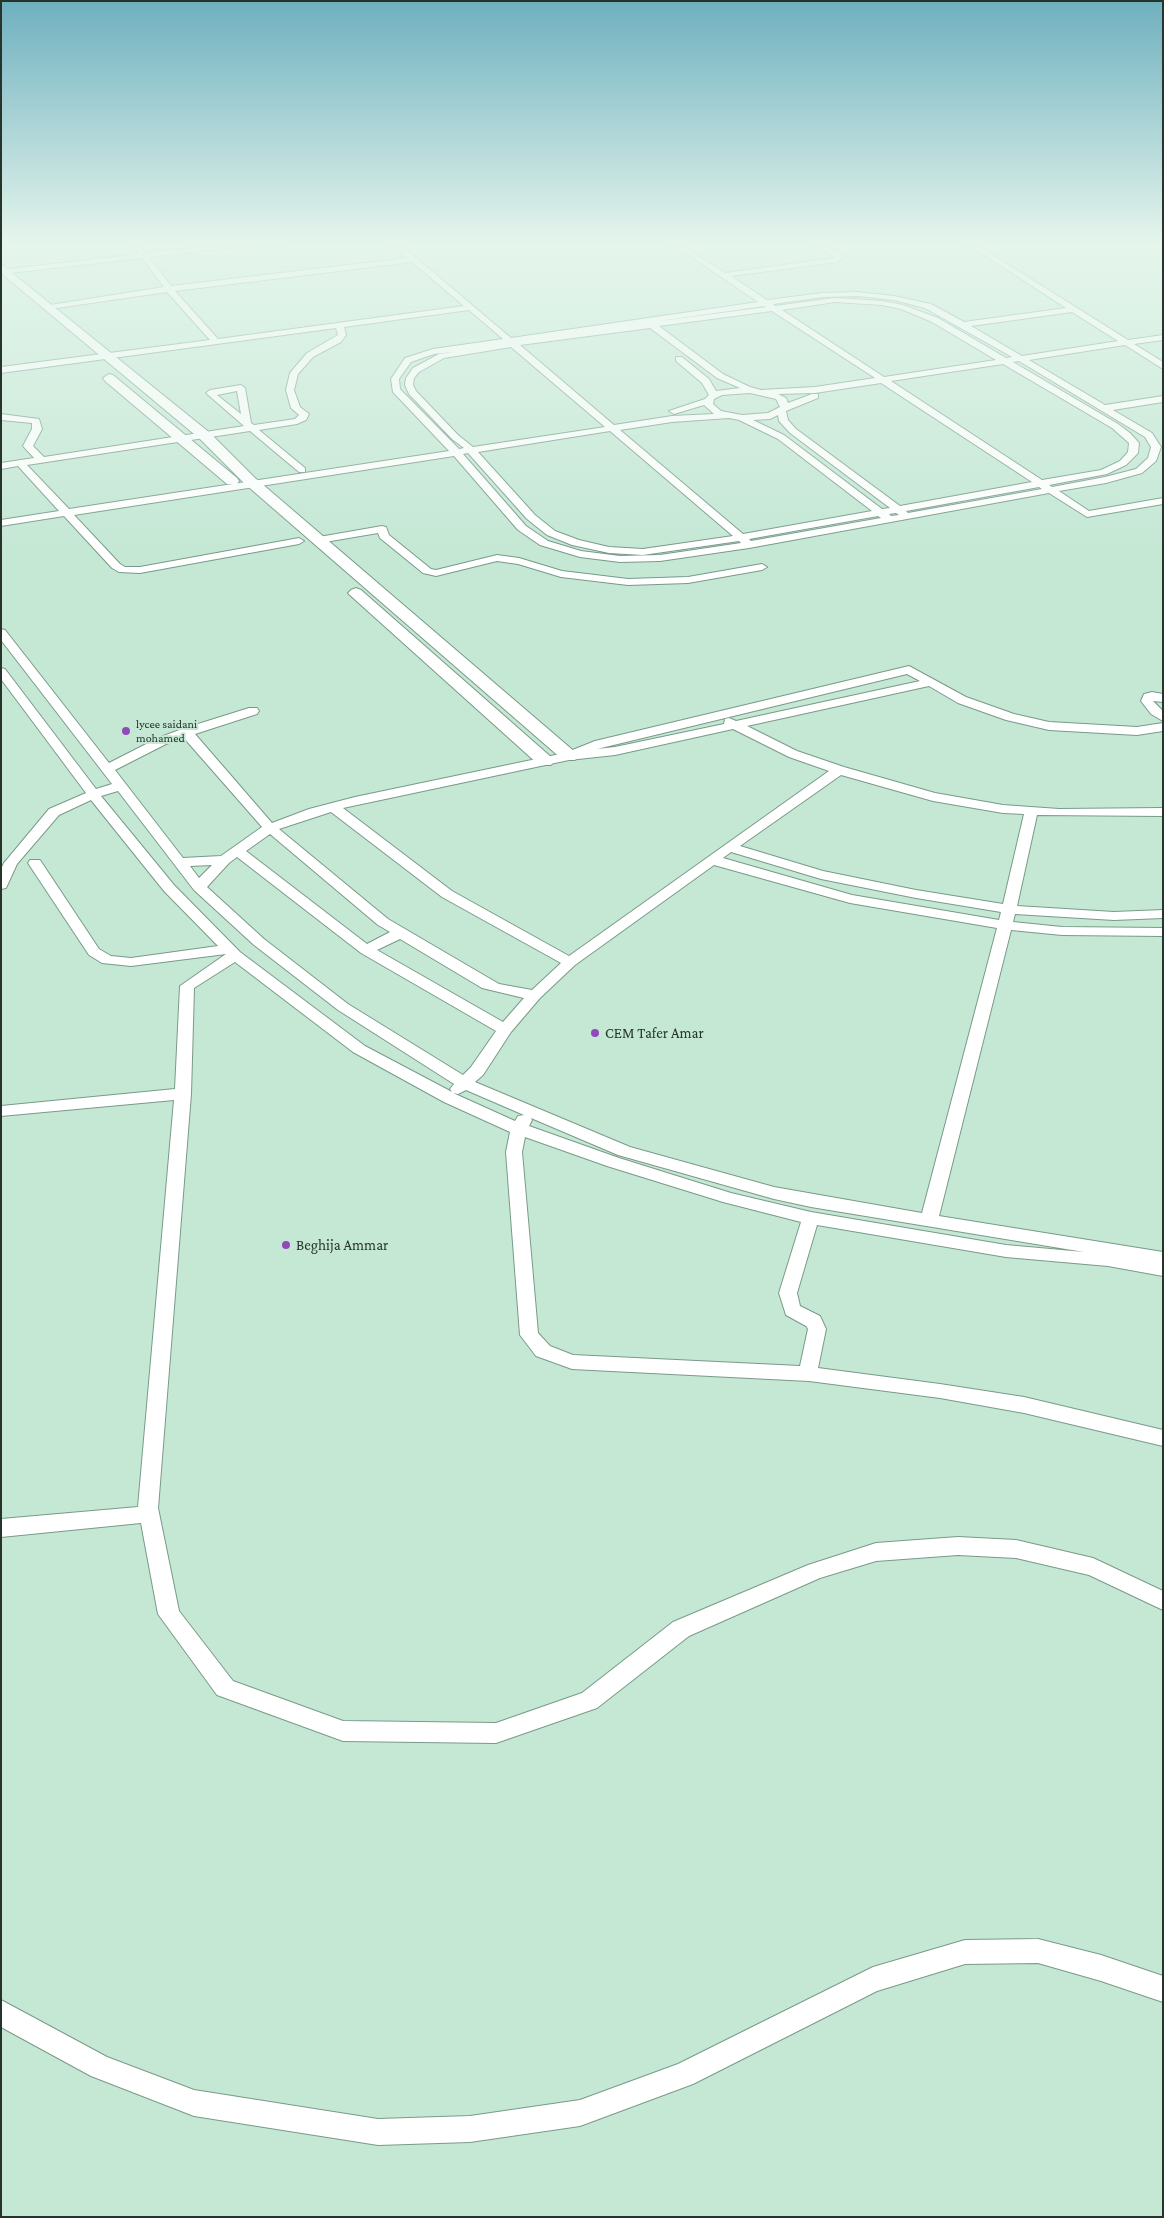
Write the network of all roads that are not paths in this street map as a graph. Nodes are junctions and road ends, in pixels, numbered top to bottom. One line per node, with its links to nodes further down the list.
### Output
1 (1136, 343): 21 (street)
2 (92, 344): 16 (street)
3 (198, 344): 16 (street)
4 (331, 344): 33 (street)
5 (498, 344): 38 (street)
6 (502, 344): 37 (street)
7 (511, 344): 34 (street)
8 (677, 344): 24 (street)
9 (829, 344): 23 (street)
10 (974, 344): 20 (street)
11 (997, 344): 19 (street)
12 (1133, 344): 19 (street)
13 (1137, 344): 17 (street)
14 (72, 346): 18 (street)
15 (673, 355): 26 (street)
16 (106, 356): 18 (street); 35 (street)
17 (1163, 356)
18 (86, 358): 22 (street); 36 (street)
19 (1024, 360): 20 (street); 28 (street)
20 (1007, 363): 23 (street); 44 (street)
21 (1163, 366)
22 (1, 370)
23 (887, 382): 25 (street); 29 (street); 44 (street)
24 (750, 390): 25 (street); 26 (street)
25 (764, 392): 29 (street)
26 (711, 398): 30 (street); 34 (street)
27 (1163, 398): 28 (street)
28 (1105, 408): 45 (street)
29 (783, 409): 32 (street); 48 (street)
30 (728, 416): 32 (street); 34 (street)
31 (1, 417): 39 (street)
32 (742, 418): 50 (street)
33 (250, 426): 35 (street); 42 (street)
34 (612, 426): 37 (street); 55 (street)
35 (205, 436): 36 (street); 43 (street)
36 (182, 439): 39 (street); 43 (street)
37 (468, 447): 38 (street); 55 (street)
38 (453, 449): 42 (street); 43 (street); 55 (street)
39 (42, 460): 40 (street)
40 (20, 463): 41 (street); 47 (street)
41 (1, 466)
42 (302, 470): 43 (street)
43 (243, 483): 47 (street); 53 (street); 54 (street)
44 (1041, 484): 45 (street); 48 (street)
45 (1051, 490): 46 (street); 51 (street)
46 (1163, 501)
47 (63, 510): 49 (street); 52 (street); 54 (street)
48 (898, 510): 50 (street); 51 (street)
49 (1, 516)
50 (884, 516): 51 (street); 55 (street)
51 (906, 516)
52 (1, 523)
53 (319, 540): 57 (street); 69 (street)
54 (299, 541): 56 (street)
55 (745, 542)
56 (314, 555)
57 (762, 567)
58 (344, 581): 70 (street)
59 (1, 632): 71 (street)
60 (1, 671): 74 (street)
61 (928, 683): 64 (street); 66 (street); 67 (street)
62 (1163, 698): 65 (street)
63 (253, 711): 68 (street)
64 (719, 716): 66 (street); 69 (street)
65 (1163, 717)
66 (733, 725): 69 (street); 72 (street)
67 (1163, 727)
68 (186, 732): 71 (street); 78 (street)
69 (569, 756): 70 (street)
70 (545, 761): 75 (street)
71 (106, 769): 73 (street)
72 (839, 770): 76 (street); 79 (street)
73 (120, 786): 74 (street); 83 (street)
74 (92, 794): 85 (street); 93 (street)
75 (333, 806): 78 (street); 94 (street)
76 (1030, 811): 77 (street); 87 (street)
77 (1163, 812)
78 (270, 828): 80 (street); 91 (street)
79 (731, 848): 82 (street); 87 (street)
80 (237, 850): 81 (street); 92 (street)
81 (224, 860): 83 (street); 86 (street)
82 (713, 860): 89 (street); 94 (street)
83 (179, 862): 86 (street)
84 (35, 863): 93 (street)
85 (1, 885)
86 (199, 887): 97 (street)
87 (1009, 909): 88 (street); 89 (street)
88 (1163, 914)
89 (1005, 924): 90 (street); 104 (street)
90 (1163, 932)
91 (400, 934): 92 (street); 95 (street)
92 (366, 950): 96 (street)
93 (232, 952): 98 (street); 99 (street)
94 (570, 962): 95 (street)
95 (535, 995): 96 (street)
96 (505, 1029): 97 (street)
97 (464, 1084): 99 (street); 101 (street)
98 (182, 1094): 100 (street); 109 (street)
99 (450, 1098): 102 (street)
100 (1, 1111)
101 (530, 1112): 102 (street); 104 (street)
102 (519, 1129): 103 (street); 107 (street)
103 (812, 1218): 106 (street); 107 (street)
104 (929, 1219): 105 (street)
105 (1163, 1258)
106 (1163, 1270)
107 (809, 1374): 108 (street)
108 (1163, 1438)
109 (149, 1514): 110 (street); 111 (street)
110 (1, 1528)
111 (1163, 1600)
112 (1163, 1989): 113 (street)
113 (1, 2013)

